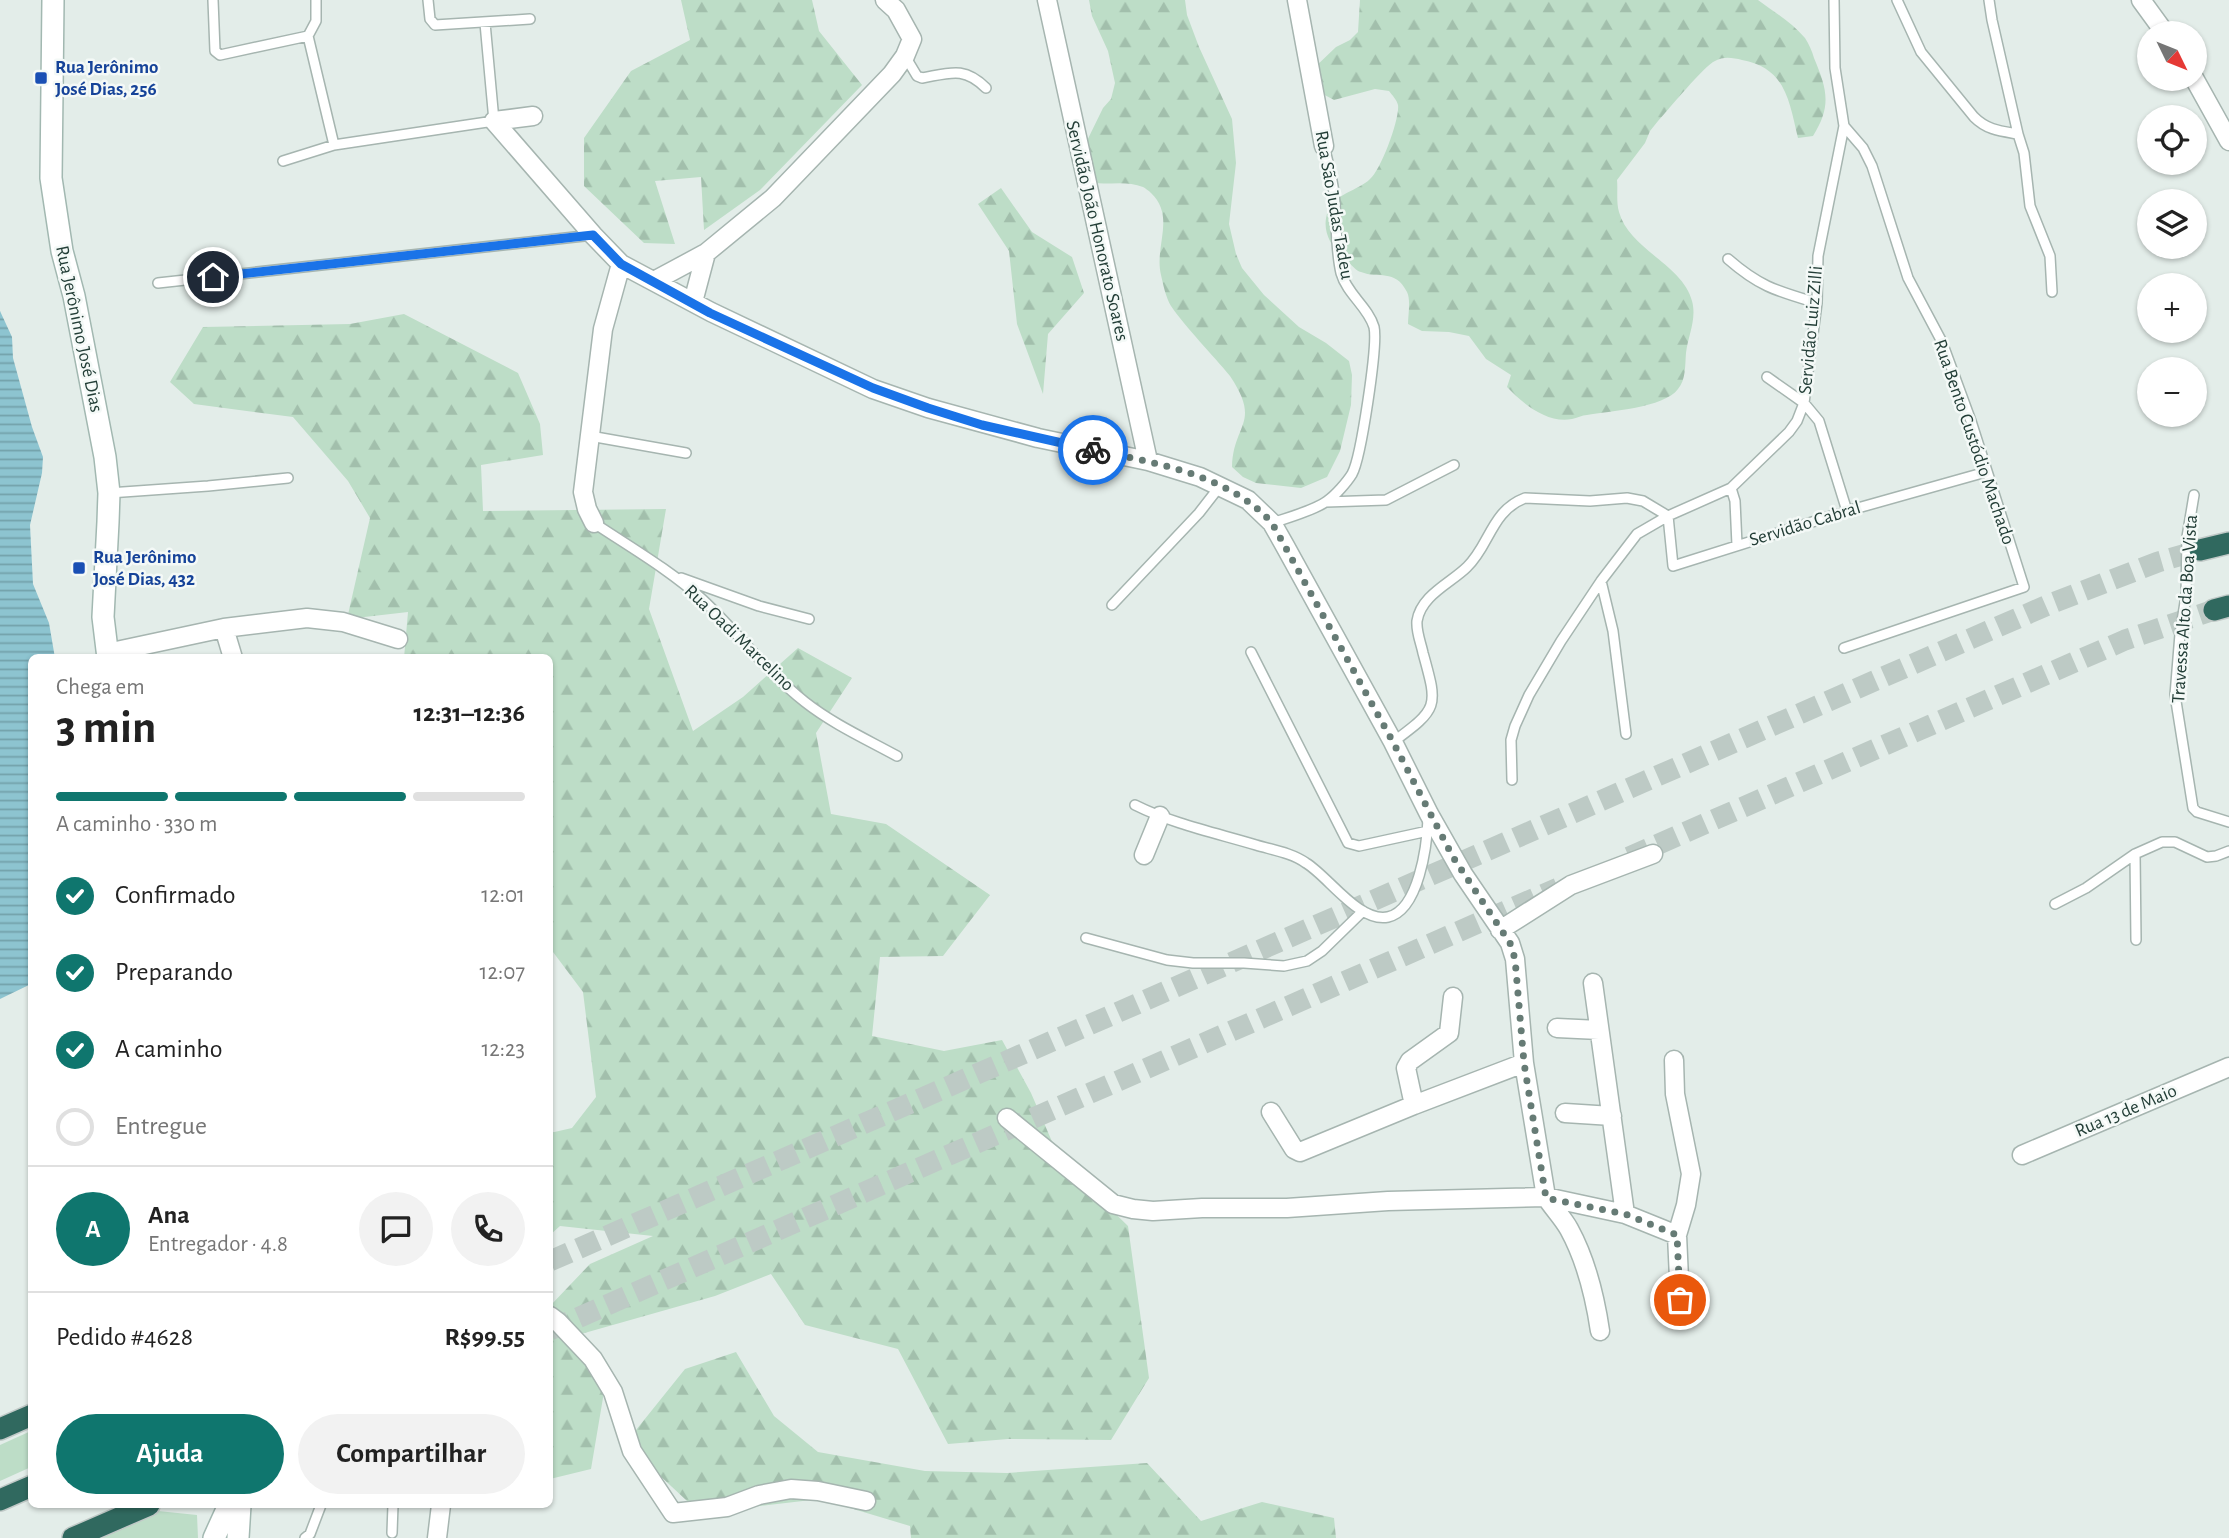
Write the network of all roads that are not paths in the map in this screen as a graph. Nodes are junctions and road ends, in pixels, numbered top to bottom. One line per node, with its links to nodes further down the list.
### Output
1 (53, 0): 48 (main road, Rua Jerônimo José Dias)
2 (213, 0): 17 (lane)
3 (316, 0): 17 (lane)
4 (428, 0): 16 (lane)
5 (886, 0): 18 (street)
6 (1047, 0): 42 (street, Servidão João Honorato Soares)
7 (1297, 0): 27 (street, Rua São Judas Tadeu)
8 (1834, 0): 23 (lane, Servidão Luiz Zilli)
9 (1897, 0): 24 (lane)
10 (1981, 0): 14 (lane)
11 (1989, 0): 14 (lane)
12 (2141, 0): 15 (street)
13 (530, 19): 16 (lane)
14 (1992, 20): 24 (lane)
15 (2156, 21)
16 (485, 23): 22 (lane)
17 (308, 36): 26 (lane)
18 (905, 57): 19 (lane); 30 (street)
19 (986, 88)
20 (2201, 91): 25 (street)
21 (533, 116): 22 (street)
22 (494, 121): 26 (lane); 29 (street)
23 (1844, 126): 37 (lane, Servidão Luiz Zilli); 44 (lane, Rua Bento Custódio Machado)
24 (2018, 134): 35 (lane)
25 (2229, 141)
26 (334, 145): 28 (lane)
27 (1324, 146): 50 (lane, Rua São Judas Tadeu)
28 (283, 160)
29 (593, 235): 32 (street); 34 (lane)
30 (706, 253): 33 (street); 36 (street)
31 (1728, 259): 37 (lane)
32 (621, 264): 33 (street); 40 (street, Rua Oadi Marcelino)
33 (654, 281): 36 (street)
34 (158, 283)
35 (2052, 292)
36 (693, 302): 42 (street)
37 (1817, 303): 39 (lane, Servidão Luiz Zilli)
38 (1768, 377): 39 (lane)
39 (1804, 403): 47 (lane, Servidão Luiz Zilli); 51 (lane)
40 (590, 436): 41 (lane); 53 (street, Rua Oadi Marcelino)
41 (687, 453)
42 (1148, 461): 46 (street)
43 (1454, 465): 50 (lane)
44 (1986, 472): 51 (lane, Servidão Cabral); 64 (lane, Rua Bento Custódio Machado)
45 (288, 478): 48 (lane)
46 (1220, 486): 54 (street); 60 (lane)
47 (1731, 488): 52 (lane, Servidão Luiz Zilli); 56 (lane)
48 (108, 493): 66 (main road, Rua Jerônimo José Dias)
49 (2194, 495): 76 (lane, Travessa Alto da Boa Vista)
50 (1326, 502): 54 (lane, Rua São Judas Tadeu)
51 (1847, 511): 56 (lane, Servidão Cabral)
52 (1668, 516): 56 (lane, Servidão Cabral); 59 (lane, Servidão Luiz Zilli); 70 (lane)
53 (594, 523): 58 (lane, Rua Oadi Marcelino)
54 (1272, 523): 70 (street)
55 (2229, 544): 57 (highway)
56 (1737, 545)
57 (2200, 550)
58 (673, 576): 61 (lane); 71 (lane, Rua Oadi Marcelino)
59 (1601, 581): 69 (lane); 72 (lane, Servidão Luiz Zilli)
60 (1112, 605)
61 (809, 619)
62 (224, 628): 63 (street); 67 (street); 68 (street)
63 (398, 639)
64 (1844, 648)
65 (1251, 652): 75 (lane)
66 (107, 654)
67 (111, 654)
68 (232, 654)
69 (1626, 734)
70 (1393, 742): 75 (street)
71 (897, 756)
72 (1512, 780)
73 (1135, 804): 74 (lane)
74 (1160, 816): 80 (street); 82 (lane)
75 (1428, 822): 82 (lane); 83 (street)
76 (2229, 822)
77 (2229, 851): 79 (lane)
78 (1653, 853): 83 (street)
79 (2135, 854): 81 (lane); 85 (lane)
80 (1144, 855)
81 (2055, 904)
82 (1363, 911): 84 (lane)
83 (1500, 930): 91 (street)
84 (1086, 938)
85 (2136, 940)
86 (1592, 983): 89 (street)
87 (1452, 997): 93 (street)
88 (1557, 1028): 89 (street)
89 (1600, 1030): 96 (street)
90 (1674, 1060): 101 (street)
91 (1524, 1063): 93 (street); 99 (street)
92 (2229, 1067): 98 (street, Rua 13 de Maio)
93 (1414, 1105): 94 (street)
94 (1271, 1112)
95 (1565, 1113): 96 (street)
96 (1612, 1116): 100 (street)
97 (1007, 1118): 99 (street)
98 (2022, 1155)
99 (1546, 1198): 100 (street); 104 (street)
100 (1625, 1214): 101 (street)
101 (1677, 1235): 102 (street)
102 (1680, 1300)
103 (553, 1318): 109 (street)
104 (1600, 1331)
105 (28, 1417): 106 (highway)
106 (0, 1429)
107 (28, 1488): 108 (highway)
108 (0, 1500)
109 (866, 1501)
110 (142, 1508): 117 (highway)
111 (228, 1508): 118 (main road)
112 (240, 1508): 119 (main road)
113 (320, 1508): 120 (lane)
114 (393, 1508): 116 (lane)
115 (441, 1508): 121 (street)
116 (392, 1533)
117 (73, 1538)
118 (214, 1538)
119 (238, 1538)
120 (305, 1538)
121 (437, 1538)

